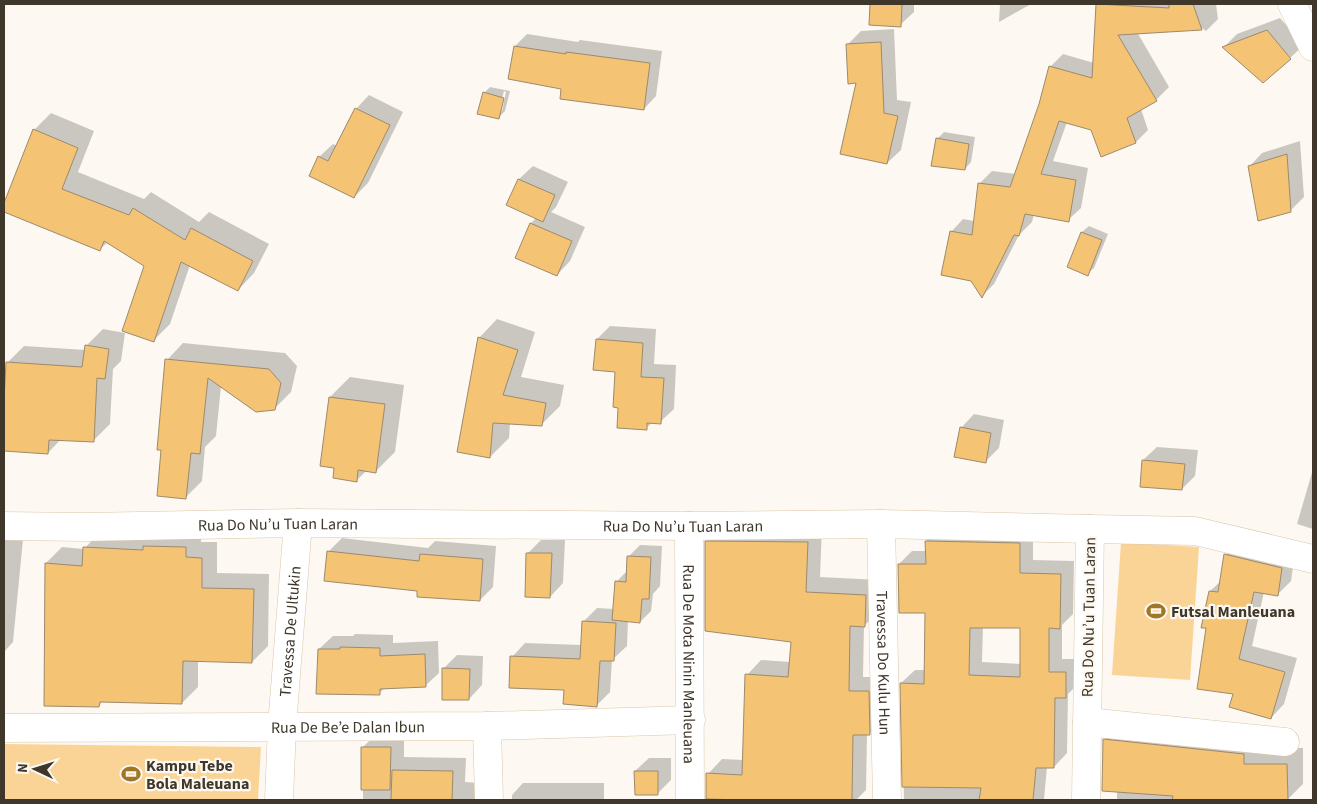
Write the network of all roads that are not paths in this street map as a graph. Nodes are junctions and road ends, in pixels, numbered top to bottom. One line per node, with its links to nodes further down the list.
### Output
1 (1292, 4): 2 (street)
2 (1313, 47)
3 (298, 523): 5 (street, Rua Do Nu’u Tuan Laran); 6 (street, Rua Do Nu’u Tuan Laran); 11 (street, Travessa De Ultukin)
4 (881, 524): 6 (street, Rua Do Nu’u Tuan Laran); 7 (street, Rua Do Nu’u Tuan Laran); 18 (street, Travessa Do Kulu Hun)
5 (4, 526)
6 (689, 526): 9 (street, Rua De Mota Ninin Manleuana)
7 (1090, 529): 8 (street); 10 (street, Rua Do Nu’u Tuan Laran)
8 (1313, 559)
9 (691, 720): 12 (street, Rua De Be’e Dalan Ibun); 17 (street, Rua De Mota Ninin Manleuana)
10 (1087, 722): 14 (street); 19 (street, Rua Do Nu’u Tuan Laran)
11 (282, 726): 12 (street, Rua De Be’e Dalan Ibun); 13 (street, Rua De Be’e Dalan Ibun); 15 (street, Travessa De Ultukin)
12 (487, 726): 16 (street)
13 (4, 728)
14 (1285, 742)
15 (279, 800)
16 (489, 800)
17 (690, 800)
18 (887, 800)
19 (1086, 800)

